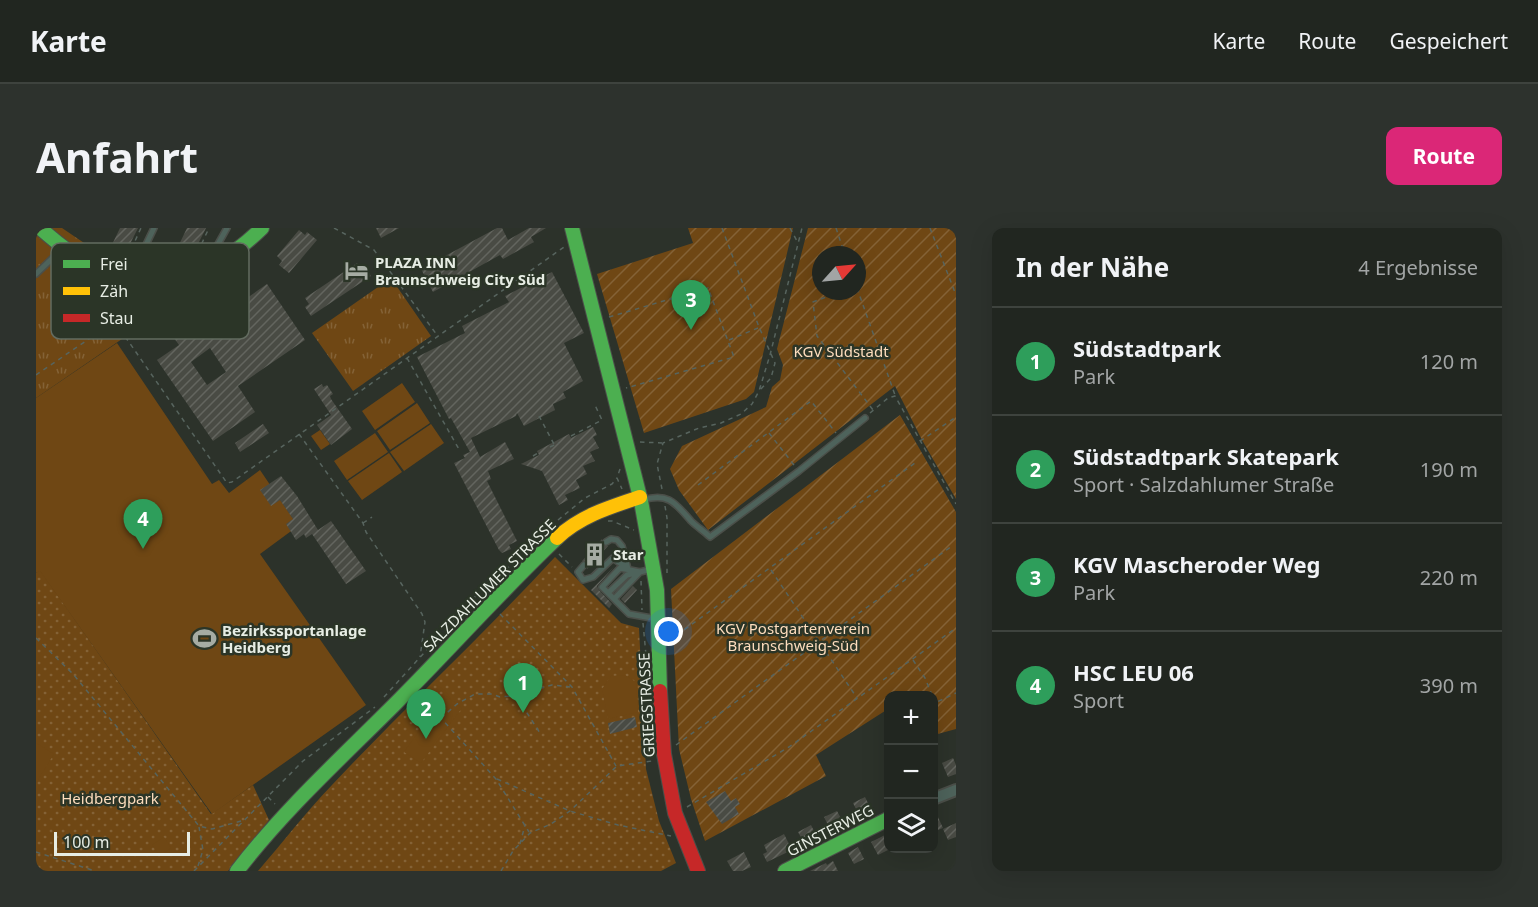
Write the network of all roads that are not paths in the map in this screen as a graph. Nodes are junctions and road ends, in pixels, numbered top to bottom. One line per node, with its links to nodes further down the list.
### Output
1 (40, 228): 6 (main road)
2 (154, 228): 7 (lane)
3 (227, 228): 8 (lane)
4 (262, 228): 9 (main road)
5 (572, 228): 13 (main road)
6 (58, 243)
7 (147, 243)
8 (219, 243)
9 (245, 243)
10 (51, 259): 11 (lane)
11 (36, 274)
12 (865, 418): 13 (lane)
13 (636, 500): 17 (main road, GRIEGSTRASSE); 24 (main road, SALZDAHLUMER STRASSE)
14 (606, 542): 16 (lane)
15 (584, 566): 16 (lane)
16 (628, 569): 17 (lane); 18 (lane)
17 (647, 570): 18 (lane); 19 (lane); 20 (main road, GRIEGSTRASSE)
18 (608, 594): 19 (lane)
19 (614, 599): 20 (lane)
20 (658, 619): 25 (main road, GRIEGSTRASSE)
21 (956, 790): 22 (street)
22 (938, 797)
23 (884, 821): 26 (main road, GINSTERWEG)
24 (237, 871)
25 (698, 871)
26 (785, 871)

